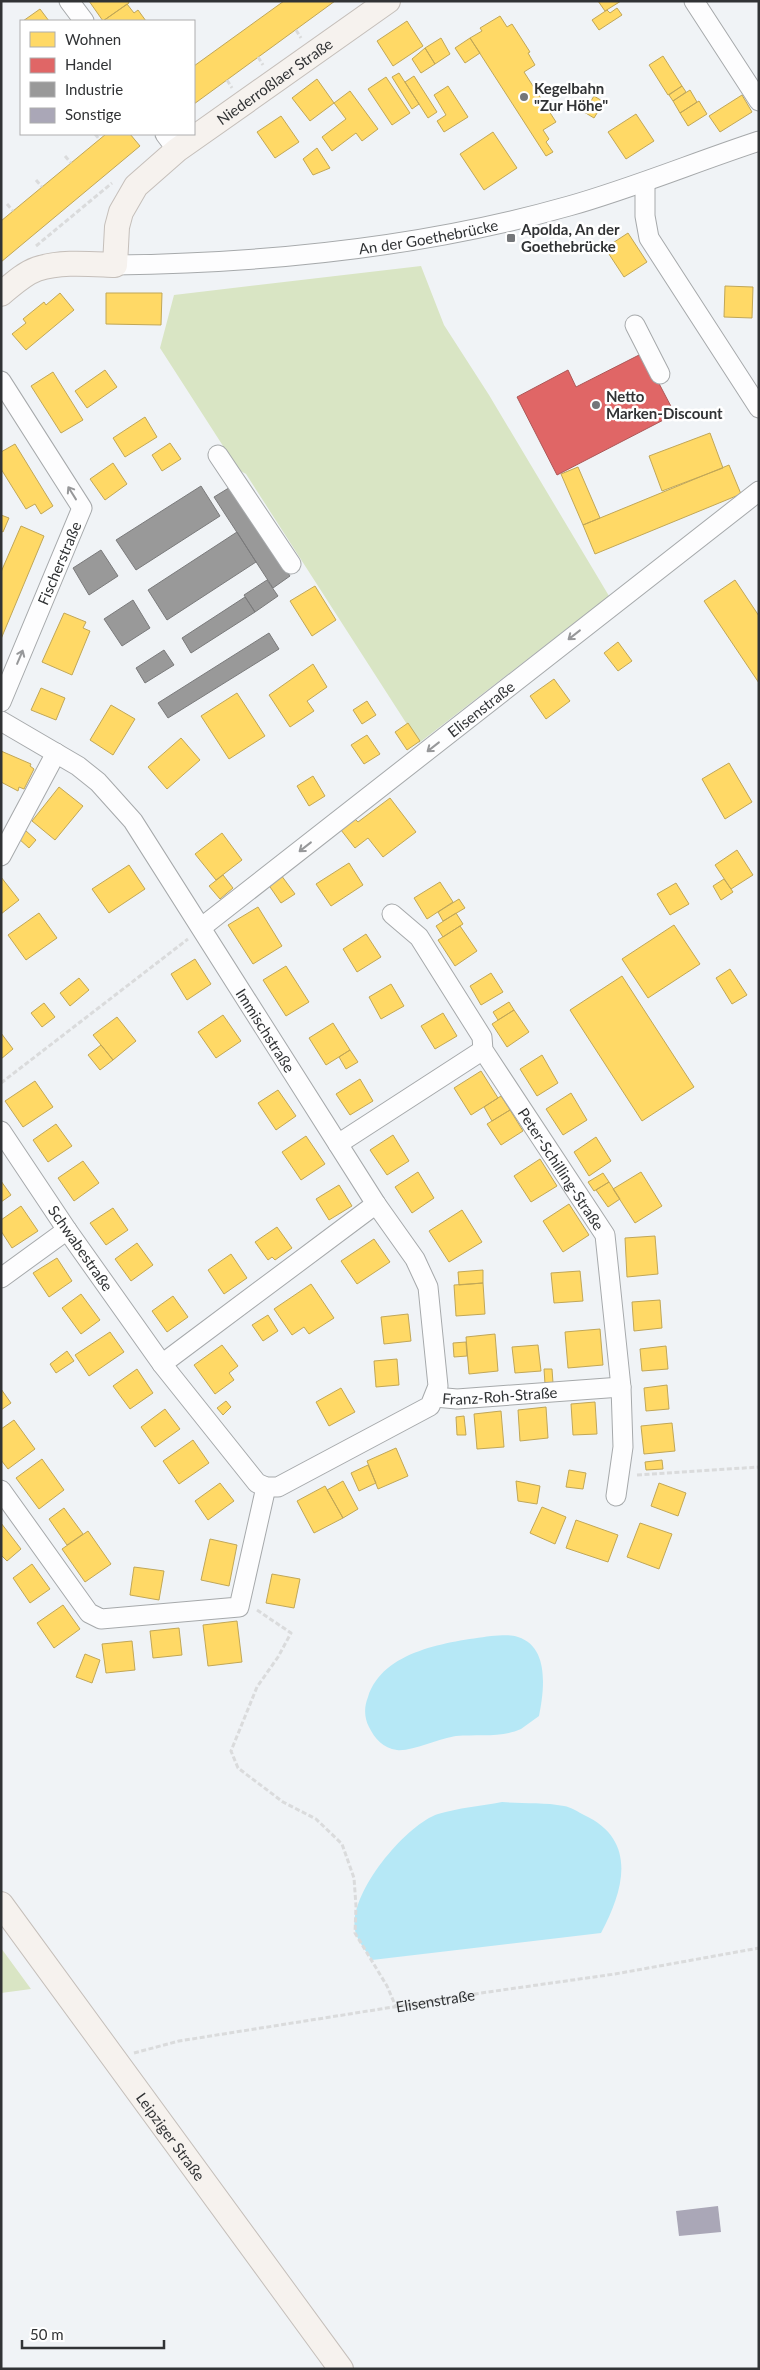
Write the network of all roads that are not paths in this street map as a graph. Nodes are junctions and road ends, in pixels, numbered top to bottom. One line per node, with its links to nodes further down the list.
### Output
1 (69, 1): 4 (street)
2 (388, 1): 6 (main road, Niederroßlaer Straße)
3 (694, 1): 5 (street)
4 (83, 20)
5 (759, 101)
6 (195, 126)
7 (182, 135): 9 (main road, Niederroßlaer Straße)
8 (759, 141): 10 (street, An der Goethebrücke)
9 (171, 142): 11 (main road, Niederroßlaer Straße)
10 (645, 184): 11 (street, An der Goethebrücke); 16 (street)
11 (115, 265): 12 (main road)
12 (1, 294)
13 (635, 325): 14 (street)
14 (660, 374)
15 (1, 381): 20 (street, Fischerstraße, one-way to 15)
16 (759, 408)
17 (218, 455): 19 (street)
18 (759, 491): 25 (street, Elisenstraße, one-way to 25)
19 (292, 564)
20 (1, 702)
21 (1, 721): 22 (street, Immischstraße)
22 (56, 753): 23 (street); 25 (street, Immischstraße)
23 (1, 856)
24 (392, 914): 26 (street, Peter-Schilling-Straße)
25 (202, 927): 28 (street, Immischstraße)
26 (483, 1050): 28 (street); 33 (street, Peter-Schilling-Straße)
27 (1, 1131): 30 (street, Schwabestraße)
28 (338, 1144): 29 (street, Immischstraße)
29 (376, 1204): 32 (street); 34 (street, Immischstraße)
30 (67, 1230): 31 (street); 32 (street, Schwabestraße)
31 (1, 1278)
32 (162, 1364): 35 (street, Schwabestraße)
33 (621, 1387): 34 (street, Franz-Roh-Straße); 37 (street)
34 (435, 1397): 35 (street, Franz-Roh-Straße)
35 (266, 1487): 36 (street)
36 (1, 1490)
37 (616, 1496)
38 (1, 1904): 39 (main road, Leipziger Straße)
39 (341, 2369)

